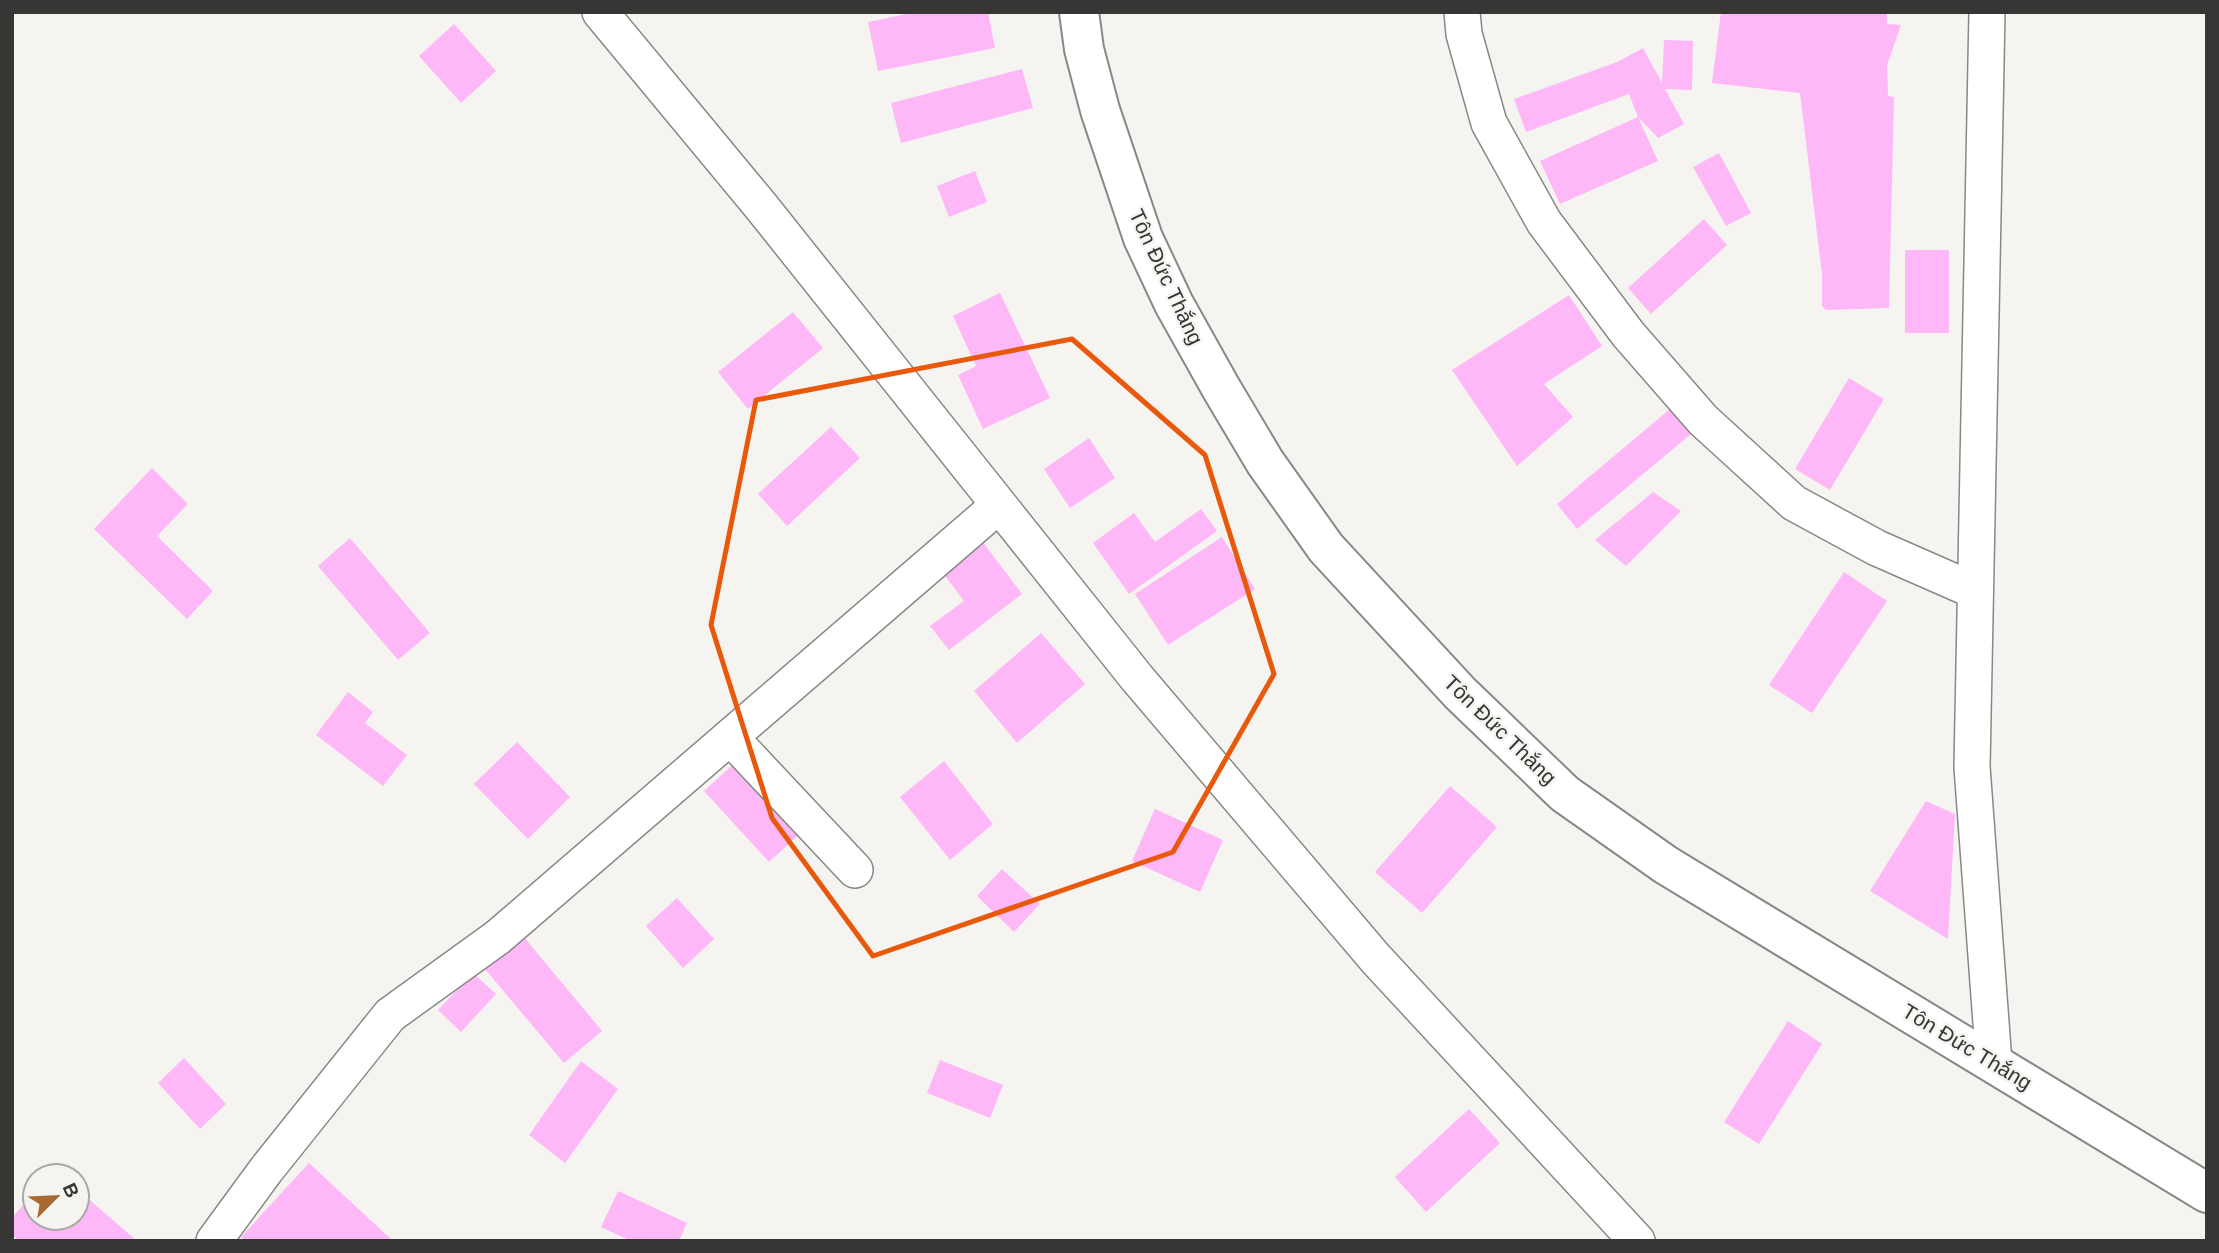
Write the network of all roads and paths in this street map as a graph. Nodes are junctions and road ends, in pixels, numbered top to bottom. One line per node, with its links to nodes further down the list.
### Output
1 (600, 12): 5 (street)
2 (1079, 12): 9 (street, Tôn Đức Thắng)
3 (1462, 12): 6 (street)
4 (1987, 12): 6 (street)
5 (999, 505): 7 (street); 12 (street)
6 (1975, 590): 9 (street)
7 (730, 737): 8 (street); 11 (street)
8 (855, 870)
9 (1994, 1063): 10 (street, Tôn Đức Thắng)
10 (2207, 1193)
11 (214, 1241)
12 (1637, 1241)

